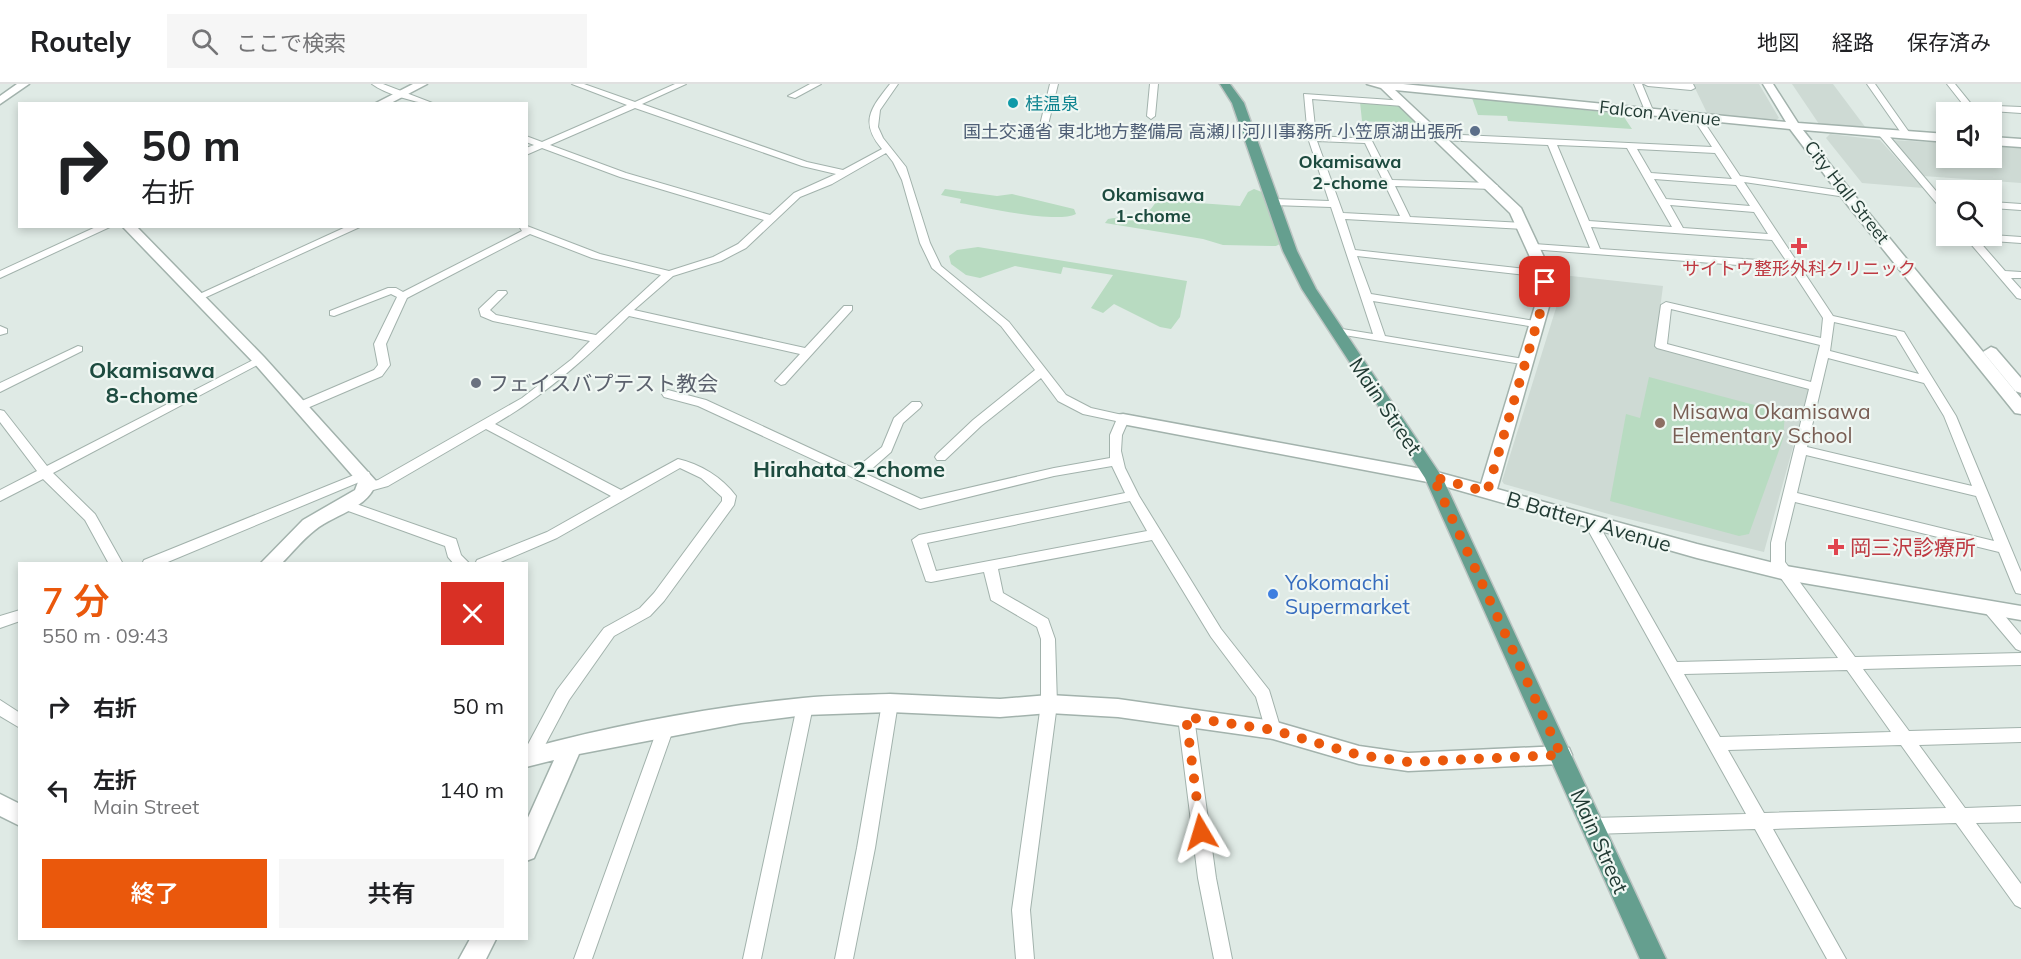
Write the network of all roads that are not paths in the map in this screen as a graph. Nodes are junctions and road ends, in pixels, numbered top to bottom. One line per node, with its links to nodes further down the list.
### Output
1 (24, 84): 21 (street)
2 (376, 84): 19 (street)
3 (422, 84): 19 (street)
4 (576, 84): 26 (street)
5 (682, 84): 26 (street)
6 (817, 84): 20 (street)
7 (894, 84): 46 (street)
8 (1054, 84): 34 (street)
9 (1154, 84): 30 (street)
10 (1225, 84): 56 (main road, Main Street)
11 (1638, 84): 29 (street)
12 (1648, 84): 13 (street)
13 (1689, 84)
14 (1768, 84): 32 (street, City Hall Street)
15 (1781, 84): 33 (street, City Hall Street)
16 (1871, 84): 36 (street)
17 (1951, 84): 24 (street)
18 (1380, 85): 25 (street); 29 (street, Falcon Avenue)
19 (402, 93): 22 (street); 23 (street)
20 (792, 96)
21 (0, 101)
22 (383, 102)
23 (426, 102)
24 (1964, 102)
25 (1403, 103): 37 (street); 39 (street)
26 (635, 105): 44 (street); 49 (street)
27 (2002, 110): 28 (street)
28 (2021, 110)
29 (1650, 113): 31 (street, Falcon Avenue)
30 (1151, 116)
31 (1697, 118): 32 (street, Falcon Avenue); 47 (street)
32 (1794, 126): 33 (street, Falcon Avenue); 55 (street, City Hall Street)
33 (1810, 127): 35 (street, Falcon Avenue); 108 (street, City Hall Street)
34 (1042, 129)
35 (1882, 133): 36 (street, Falcon Avenue); 54 (street)
36 (1907, 135): 38 (street, Falcon Avenue)
37 (1440, 137): 42 (street); 53 (street)
38 (1936, 137)
39 (1312, 138): 52 (street); 58 (street)
40 (528, 140): 44 (street)
41 (2002, 142): 43 (street)
42 (1552, 143): 45 (street); 65 (street)
43 (2021, 143)
44 (542, 145): 48 (street); 63 (street)
45 (1631, 147): 47 (street); 50 (street)
46 (887, 150): 49 (street); 103 (street)
47 (1717, 150): 51 (street)
48 (528, 151)
49 (846, 173): 63 (street)
50 (1648, 176): 51 (street); 57 (street)
51 (1737, 180): 55 (street); 61 (street)
52 (1390, 183): 53 (street); 64 (street)
53 (1493, 186): 66 (street)
54 (1936, 193)
55 (1846, 194): 112 (street, City Hall Street)
56 (1273, 202): 58 (street); 95 (main road, Main Street)
57 (1662, 202): 61 (street); 71 (street)
58 (1334, 204): 62 (street)
59 (2002, 206): 60 (street)
60 (2021, 207)
61 (1756, 209): 72 (street)
62 (1338, 216): 64 (street); 78 (street)
63 (772, 219): 80 (street)
64 (1406, 219): 66 (street)
65 (1584, 224): 71 (street); 77 (street)
66 (1524, 226): 76 (street)
67 (103, 228): 84 (street)
68 (130, 228): 88 (street)
69 (353, 228): 88 (street)
70 (524, 229): 80 (street); 86 (street)
71 (1679, 230): 72 (street)
72 (1775, 237): 79 (street)
73 (2002, 239): 74 (street)
74 (2021, 240)
75 (1978, 246): 82 (street)
76 (1534, 247): 77 (street); 81 (street)
77 (1596, 251): 79 (street)
78 (1350, 252): 81 (street); 89 (street)
79 (1795, 266): 93 (street)
80 (669, 274): 91 (street)
81 (1543, 274): 94 (street)
82 (2002, 274): 83 (street); 87 (street)
83 (2021, 274)
84 (0, 275)
85 (502, 293): 97 (street)
86 (403, 296): 92 (street); 111 (street)
87 (2021, 296)
88 (198, 297): 101 (street)
89 (1367, 297): 94 (street); 96 (street)
90 (848, 308): 100 (street)
91 (626, 312): 97 (street); 100 (street)
92 (334, 313)
93 (1829, 318): 98 (street); 105 (street)
94 (1535, 324): 102 (street)
95 (1336, 331): 96 (street); 121 (main road, Main Street)
96 (1380, 337): 102 (street)
97 (598, 339): 115 (street)
98 (1825, 348): 105 (street); 106 (street); 106 (street)
99 (78, 349): 107 (street)
100 (807, 352): 104 (street)
101 (259, 360): 111 (street); 119 (street)
102 (1524, 363): 123 (street)
103 (1042, 371): 114 (street); 117 (street)
104 (781, 381)
105 (1930, 381): 124 (street)
106 (1816, 387): 116 (street)
107 (0, 388)
108 (2021, 388)
109 (668, 394): 120 (street)
110 (916, 405): 120 (street)
111 (301, 406): 122 (street)
112 (2021, 409)
113 (0, 414): 119 (street)
114 (1123, 419): 118 (street); 121 (street, B Battery Avenue)
115 (486, 423): 122 (street); 126 (street)
116 (1800, 449): 124 (street); 128 (street)
117 (941, 457)
118 (1117, 461): 120 (street); 127 (street)
119 (45, 473): 125 (street); 133 (street)
120 (856, 474)
121 (1433, 477): 123 (street, B Battery Avenue); 161 (main road, Main Street)
122 (365, 482): 129 (street); 134 (street)
123 (1487, 492): 130 (street, B Battery Avenue)
124 (1980, 492): 132 (street)
125 (0, 496)
126 (622, 496): 137 (street); 162 (street)
127 (1133, 496): 131 (street); 138 (street)
128 (1790, 496): 132 (street); 139 (street)
129 (345, 505): 135 (street); 136 (street)
130 (1590, 521): 139 (street, B Battery Avenue); 148 (street)
131 (1156, 534): 138 (street); 156 (street)
132 (2004, 548): 140 (street)
133 (115, 562)
134 (155, 562)
135 (271, 562)
136 (461, 562)
137 (487, 562)
138 (990, 567): 150 (street)
139 (1786, 573): 141 (street, B Battery Avenue); 147 (street)
140 (2021, 589)
141 (1989, 607): 142 (street, B Battery Avenue); 145 (street)
142 (2021, 613)
143 (18, 616): 144 (street)
144 (0, 622)
145 (2021, 645)
146 (2021, 659): 147 (street)
147 (1851, 663): 148 (street); 158 (street)
148 (1672, 668): 159 (street)
149 (890, 703): 150 (street); 151 (street); 175 (street)
150 (1049, 705): 153 (street); 176 (street)
151 (805, 706): 155 (street); 174 (street)
152 (0, 707): 154 (street)
153 (1186, 717): 156 (street); 177 (street)
154 (18, 720)
155 (665, 730): 160 (street); 173 (street)
156 (1273, 730): 161 (street)
157 (2021, 735): 158 (street)
158 (1905, 738): 159 (street); 166 (street)
159 (1715, 744): 167 (street)
160 (571, 747): 162 (street); 169 (street)
161 (1561, 755): 168 (main road, Main Street)
162 (528, 758)
163 (0, 804): 165 (street)
164 (2021, 814): 166 (street)
165 (18, 815)
166 (1961, 816): 167 (street); 170 (street)
167 (1757, 820): 168 (street); 179 (street)
168 (1592, 826): 178 (main road, Main Street)
169 (528, 845)
170 (2021, 899)
171 (483, 940): 172 (street)
172 (472, 959)
173 (583, 959)
174 (752, 959)
175 (844, 959)
176 (1025, 959)
177 (1222, 959)
178 (1653, 959)
179 (1837, 959)

